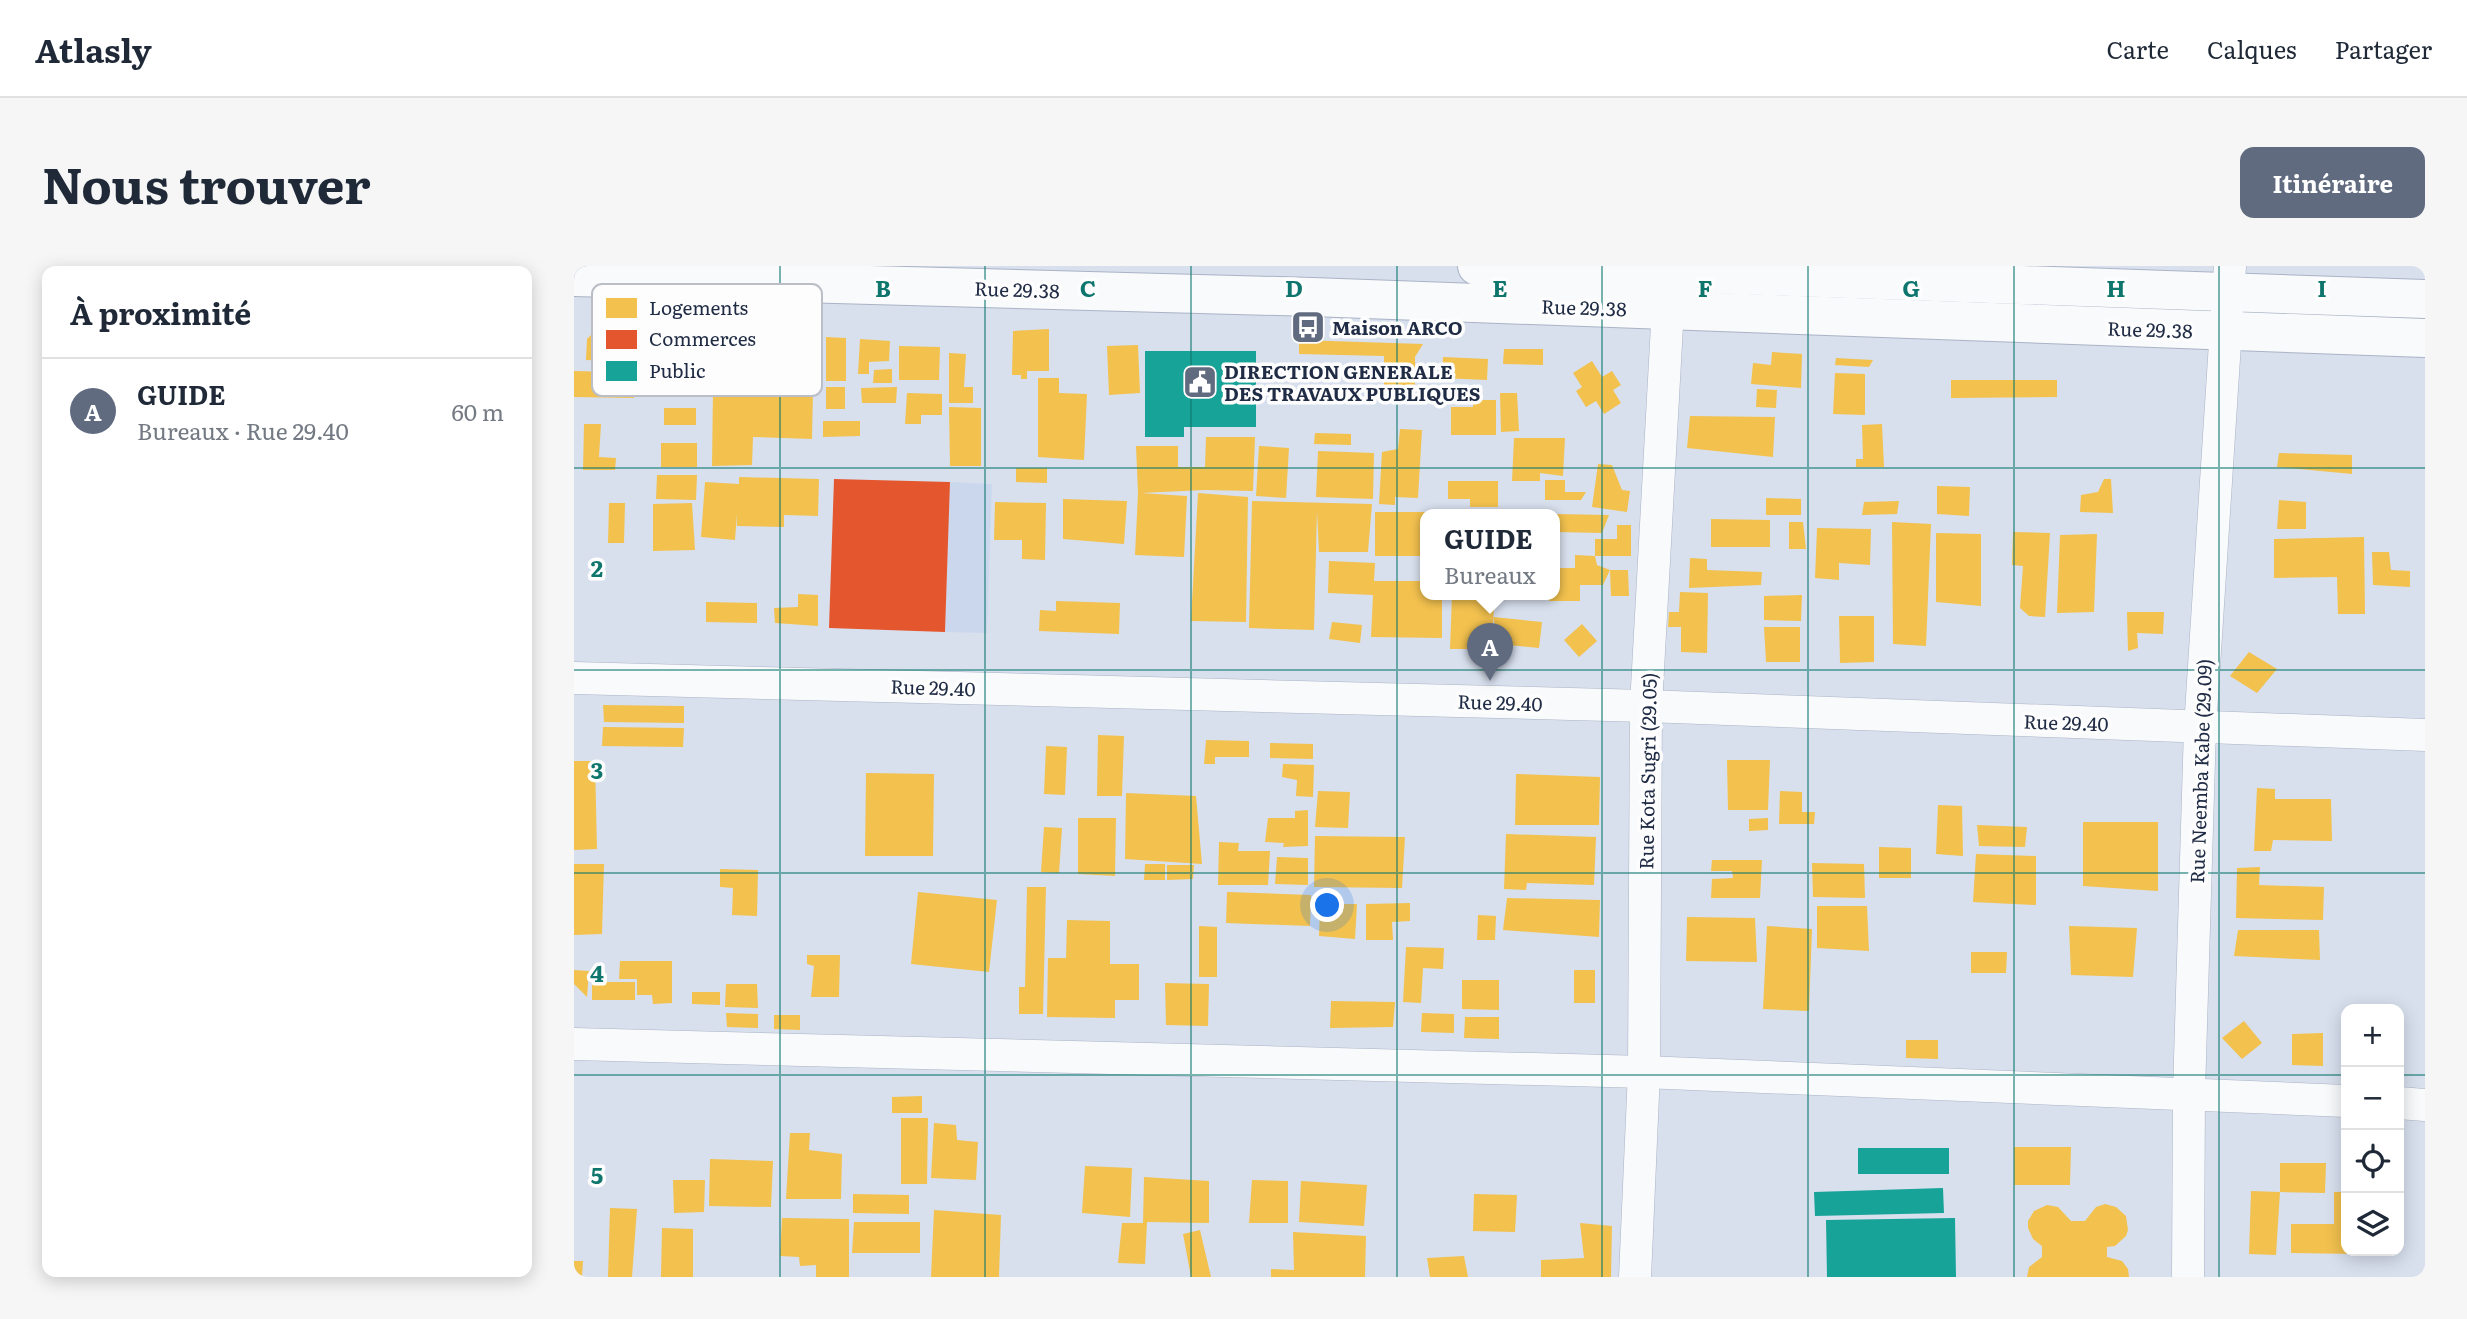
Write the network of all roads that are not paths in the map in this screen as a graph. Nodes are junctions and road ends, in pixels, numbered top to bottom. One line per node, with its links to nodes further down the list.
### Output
1 (1477, 266): 4 (main road, Rue 29.38)
2 (574, 277): 4 (main road, Rue 29.38)
3 (2230, 278): 4 (main road, Rue 29.38); 5 (main road, Rue 29.38); 6 (street, Rue Neemba Kabe (29.09))
4 (1669, 283): 6 (main road, Rue 29.38); 9 (street, Rue Kota Sugri (29.05))
5 (2425, 299)
6 (2226, 332): 7 (main road, Rue 29.38); 10 (street, Rue Neemba Kabe (29.09))
7 (2425, 338)
8 (574, 678): 9 (street, Rue 29.40)
9 (1646, 706): 10 (street, Rue 29.40); 13 (street, Rue Kota Sugri (29.05))
10 (2200, 728): 11 (street, Rue 29.40); 14 (street, Rue Neemba Kabe (29.09))
11 (2425, 736)
12 (574, 1044): 13 (street)
13 (1644, 1072): 14 (street); 18 (street, Rue Kota Sugri (29.05))
14 (2189, 1093): 15 (street); 19 (street, Rue Neemba Kabe (29.09))
15 (2341, 1101)
16 (2404, 1103): 17 (street)
17 (2425, 1105)
18 (1636, 1277)
19 (2188, 1277)

